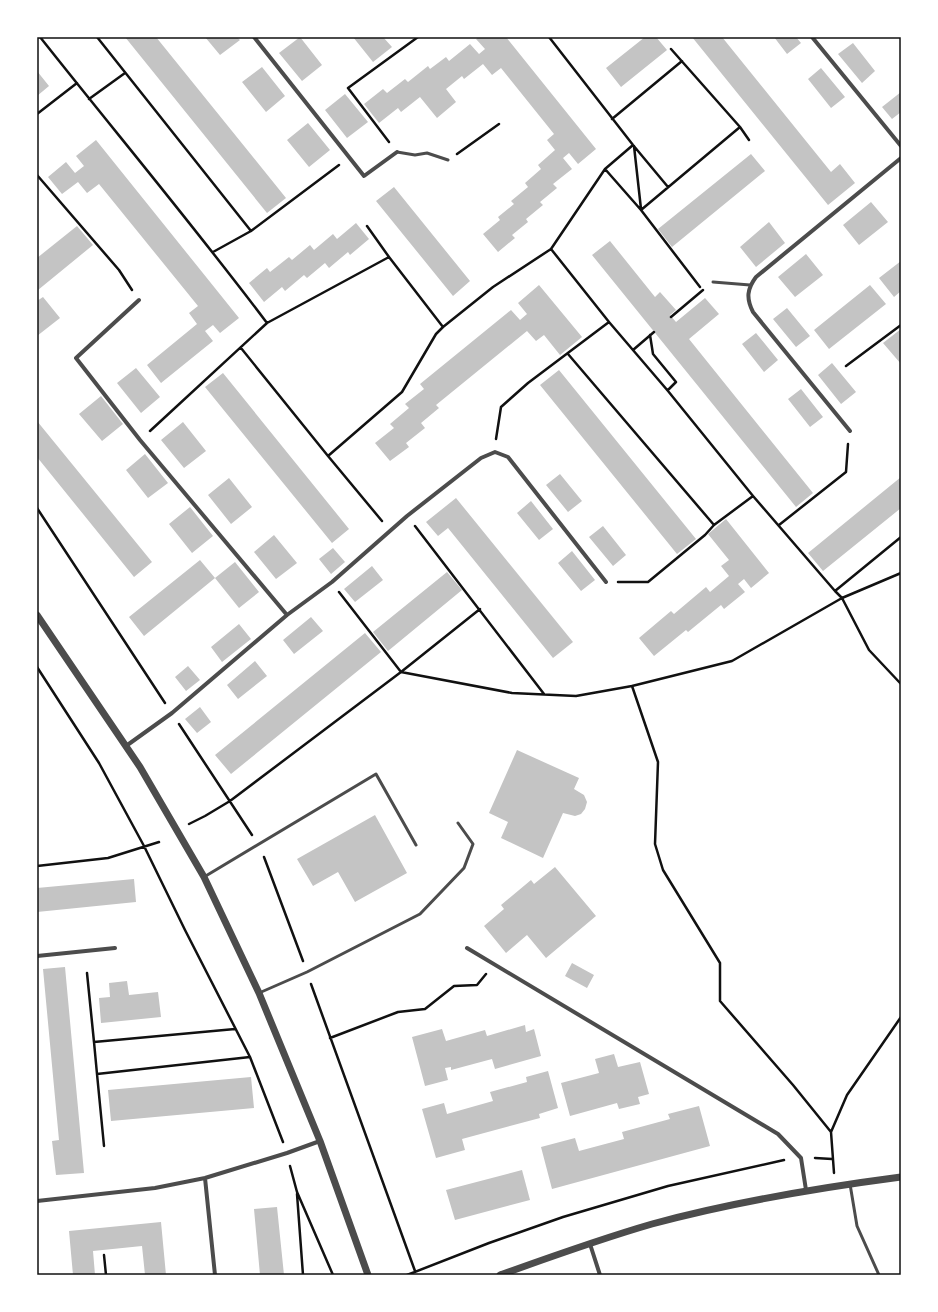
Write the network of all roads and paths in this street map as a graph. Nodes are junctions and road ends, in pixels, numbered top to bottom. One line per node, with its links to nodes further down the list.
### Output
1 (40, 37): 10 (path)
2 (97, 37): 9 (path)
3 (254, 37): 20 (street)
4 (418, 37): 19 (path)
5 (549, 37): 13 (path)
6 (812, 37): 18 (street)
7 (671, 49): 8 (path)
8 (682, 61): 13 (path); 15 (path)
9 (125, 72): 11 (path); 28 (path)
10 (77, 83): 11 (path); 12 (path)
11 (89, 99): 30 (path)
12 (37, 114)
13 (612, 119): 17 (path)
14 (499, 124): 22 (path)
15 (740, 127): 16 (path); 25 (path)
16 (749, 140)
17 (634, 146): 23 (path); 25 (path); 26 (path)
18 (901, 146)
19 (397, 152): 20 (street); 22 (lane)
20 (349, 157): 28 (path)
21 (901, 158): 33 (street)
22 (448, 160)
23 (605, 169): 26 (path); 29 (path)
24 (37, 175): 35 (path)
25 (668, 187): 26 (path)
26 (641, 210): 34 (path)
27 (367, 226): 31 (path)
28 (251, 231): 30 (path)
29 (551, 249): 37 (path); 40 (path)
30 (213, 252): 38 (path)
31 (389, 257): 38 (path); 40 (path)
32 (713, 282): 33 (lane); 34 (path)
33 (750, 285): 48 (street)
34 (703, 290): 36 (path)
35 (139, 300): 49 (street)
36 (671, 317)
37 (609, 322): 44 (path); 45 (path)
38 (267, 323): 43 (path)
39 (901, 325): 46 (path)
40 (443, 327): 51 (path)
41 (654, 332): 42 (path)
42 (650, 334): 44 (path); 47 (path)
43 (241, 348): 49 (path); 51 (path)
44 (633, 350): 47 (path)
45 (568, 354): 50 (path); 55 (path)
46 (846, 366)
47 (668, 391): 52 (path)
48 (850, 431): 56 (path)
49 (140, 440): 66 (street)
50 (494, 452): 54 (street); 61 (street)
51 (328, 456): 57 (path)
52 (753, 496): 55 (path); 56 (path)
53 (37, 508): 72 (path)
54 (407, 516): 57 (street); 64 (path)
55 (714, 525): 61 (path)
56 (779, 525): 62 (path)
57 (391, 531): 60 (street)
58 (901, 537): 62 (path)
59 (901, 573): 63 (path)
60 (332, 582): 66 (street); 68 (path)
61 (606, 582)
62 (835, 592): 63 (path)
63 (842, 598): 69 (path); 70 (path)
64 (480, 609): 68 (path); 71 (path)
65 (37, 615): 73 (street)
66 (287, 615): 72 (street)
67 (37, 667): 79 (path)
68 (401, 672): 71 (path); 74 (path)
69 (901, 684)
70 (632, 686): 71 (path); 96 (path)
71 (544, 694)
72 (172, 713): 73 (street); 74 (path)
73 (126, 746): 82 (street)
74 (230, 801): 76 (path); 78 (path)
75 (458, 823): 87 (lane)
76 (188, 825)
77 (159, 842): 79 (path)
78 (259, 845): 80 (lane); 82 (lane); 87 (path)
79 (144, 846): 81 (path); 91 (path)
80 (416, 846)
81 (37, 866)
82 (204, 877): 89 (street)
83 (116, 948): 85 (street)
84 (467, 948): 86 (street)
85 (37, 956)
86 (494, 963): 92 (path); 100 (street)
87 (307, 972): 89 (lane); 92 (path)
88 (87, 973): 93 (path)
89 (259, 993): 97 (street)
90 (901, 1017): 96 (path)
91 (235, 1029): 93 (path); 94 (path)
92 (330, 1038): 111 (path)
93 (94, 1042): 95 (path)
94 (250, 1057): 95 (path); 99 (path)
95 (97, 1074): 98 (path)
96 (831, 1132): 101 (path)
97 (320, 1141): 99 (street); 116 (street)
98 (104, 1146)
99 (287, 1153): 103 (street); 107 (path)
100 (801, 1158): 101 (path); 106 (street); 111 (path)
101 (832, 1159): 105 (path)
102 (901, 1177): 104 (street)
103 (205, 1178): 108 (street); 113 (street)
104 (850, 1184): 105 (street); 120 (lane)
105 (836, 1185): 106 (street)
106 (806, 1190): 109 (street)
107 (297, 1192): 114 (path); 115 (path)
108 (37, 1201)
109 (590, 1244): 118 (street); 119 (street)
110 (104, 1255): 112 (path)
111 (415, 1271): 117 (path)
112 (106, 1275)
113 (215, 1275)
114 (303, 1275)
115 (333, 1275)
116 (368, 1275)
117 (407, 1275)
118 (500, 1275)
119 (600, 1275)
120 (879, 1275)

